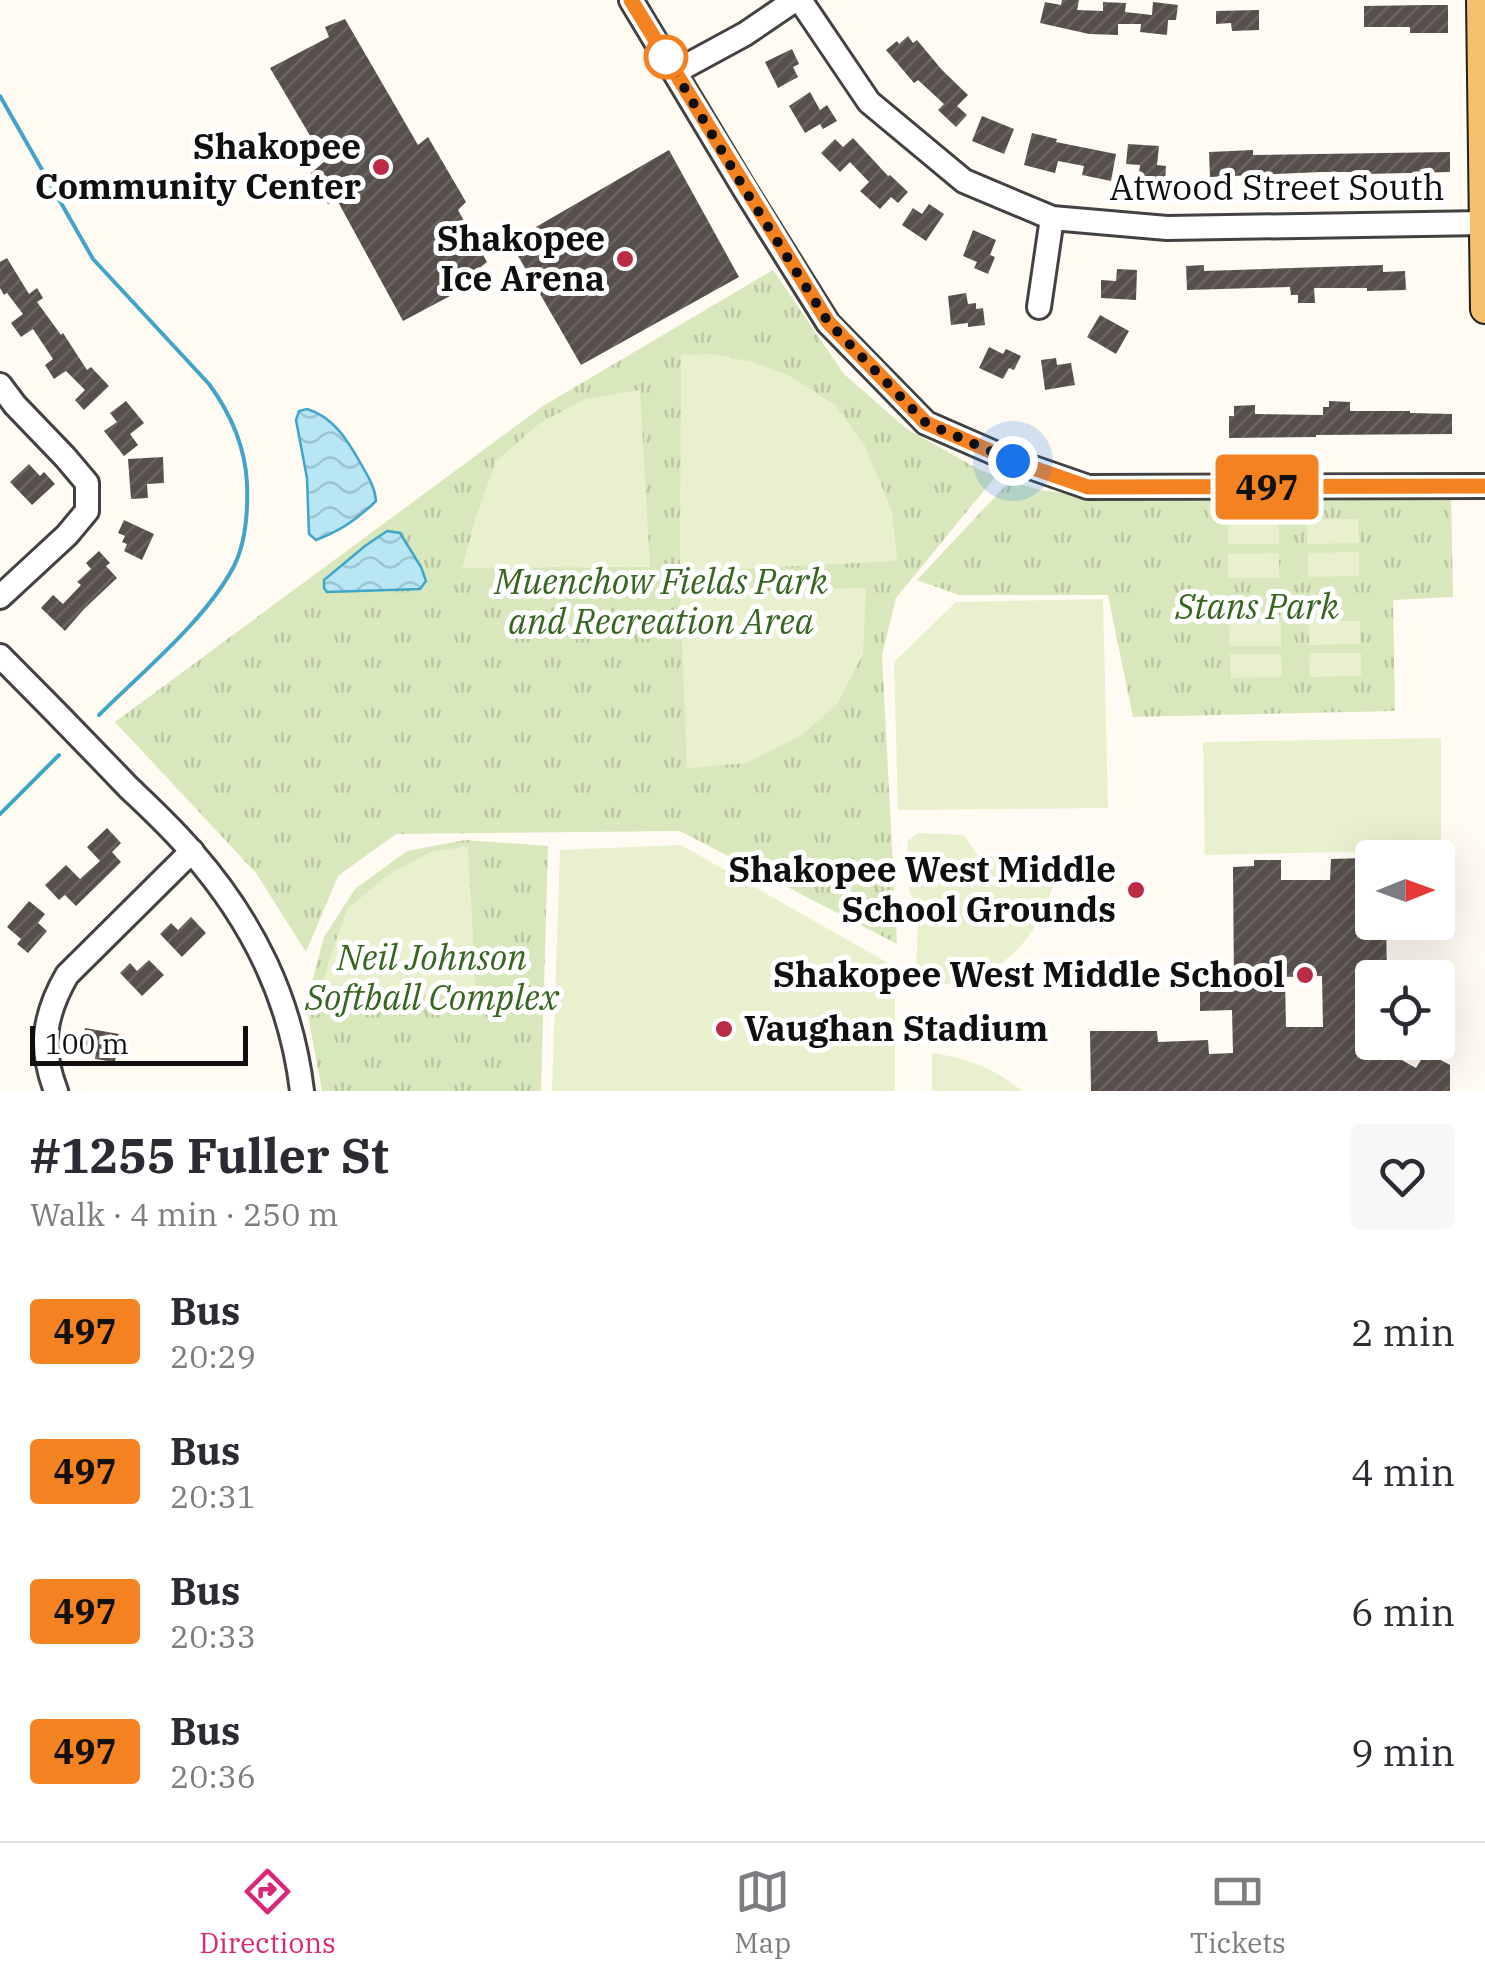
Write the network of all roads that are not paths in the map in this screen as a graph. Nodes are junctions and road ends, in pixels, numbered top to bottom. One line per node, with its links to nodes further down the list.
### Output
1 (631, 0): 4 (street)
2 (798, 0): 4 (street); 5 (street, Atwood Street South)
3 (1481, 0): 6 (main road)
4 (675, 72): 10 (street)
5 (1052, 218): 6 (street, Atwood Street South); 7 (street)
6 (1484, 223): 8 (main road)
7 (1039, 307)
8 (1485, 309)
9 (0, 385): 11 (street)
10 (1485, 486)
11 (0, 598)
12 (0, 656): 13 (street)
13 (192, 851): 14 (street); 15 (street)
14 (56, 1091)
15 (302, 1091)

